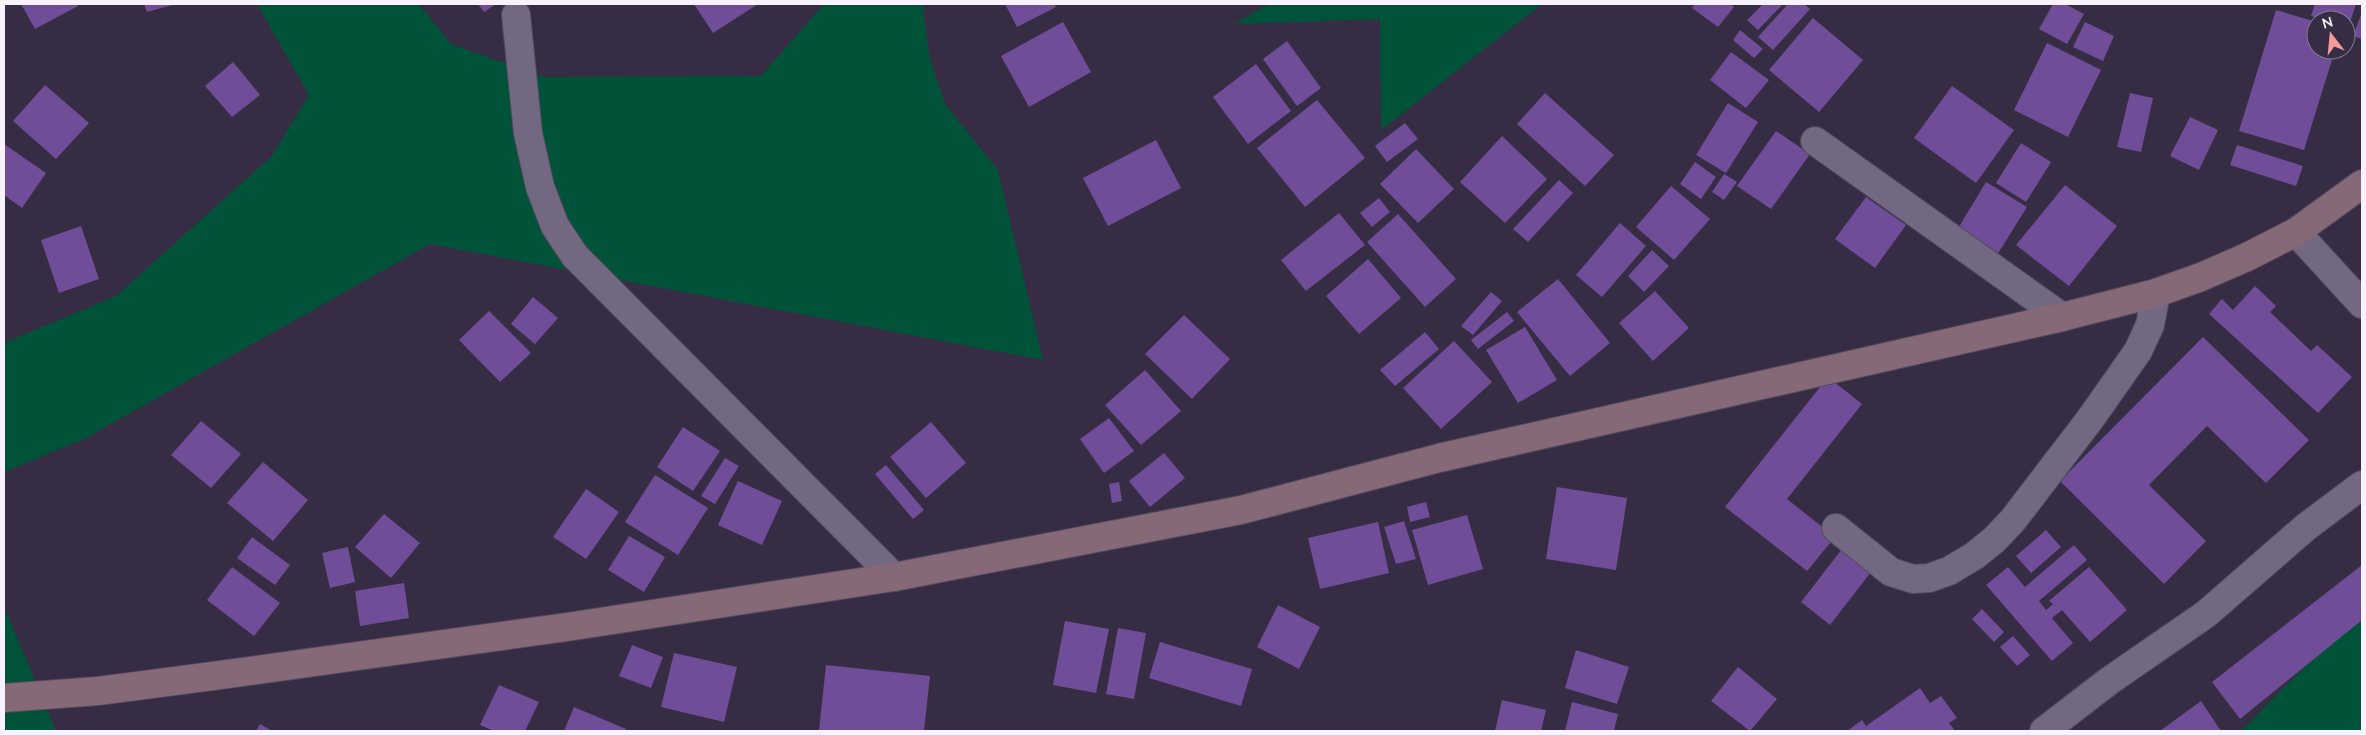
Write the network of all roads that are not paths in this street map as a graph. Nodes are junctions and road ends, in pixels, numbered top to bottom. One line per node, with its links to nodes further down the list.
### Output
1 (516, 15): 10 (street)
2 (1815, 141): 7 (street)
3 (2362, 184): 4 (main road)
4 (2296, 232): 5 (main road); 6 (street)
5 (2156, 293): 7 (main road); 9 (street)
6 (2362, 304)
7 (2062, 317): 10 (main road)
8 (2362, 485): 12 (street)
9 (1836, 528)
10 (894, 577): 11 (main road)
11 (4, 698)
12 (2044, 731)

